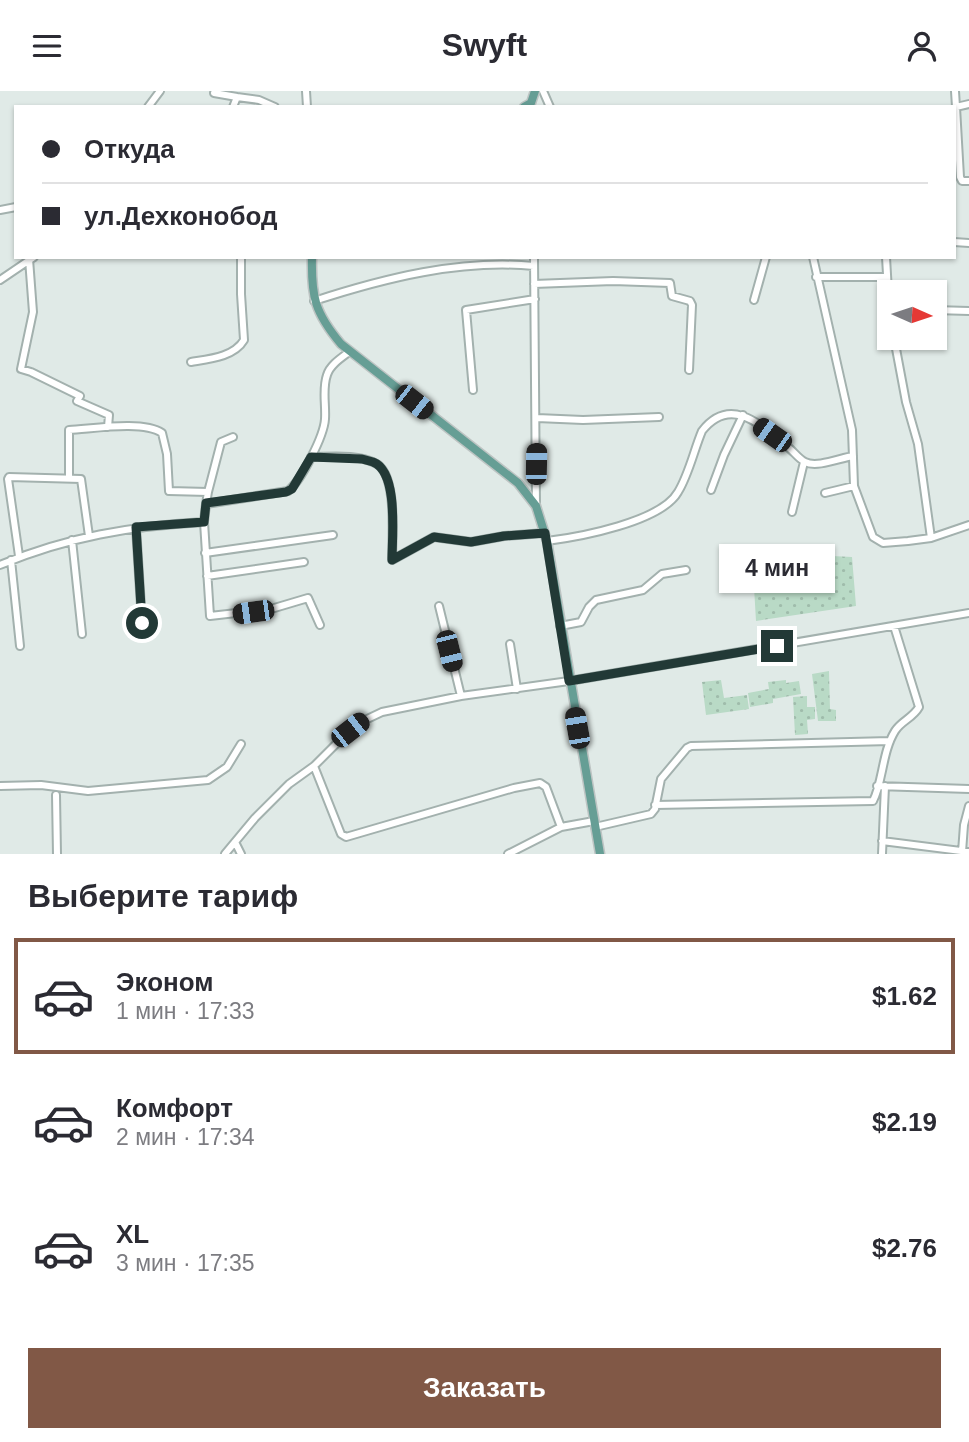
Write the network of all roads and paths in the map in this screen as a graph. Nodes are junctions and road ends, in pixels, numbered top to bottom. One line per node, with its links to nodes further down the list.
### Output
1 (956, 91): 8 (street)
2 (214, 93): 4 (street)
3 (252, 95): 4 (street); 7 (street)
4 (237, 97): 6 (street)
5 (969, 104): 8 (street)
6 (234, 105)
7 (271, 105)
8 (956, 107): 9 (street)
9 (969, 181)
10 (30, 259): 21 (street)
11 (31, 259): 37 (street)
12 (242, 259): 31 (street)
13 (312, 259): 26 (main road)
14 (534, 259): 18 (street)
15 (765, 259): 25 (street)
16 (813, 259): 19 (street)
17 (886, 259): 20 (street)
18 (534, 266): 23 (street); 26 (street)
19 (816, 277): 20 (street); 39 (street)
20 (887, 277): 22 (street)
21 (0, 280)
22 (887, 280)
23 (534, 284): 24 (street); 32 (street)
24 (535, 299): 33 (street); 36 (street)
25 (754, 300)
26 (314, 301): 30 (main road)
27 (947, 310): 28 (street)
28 (969, 311)
29 (896, 350): 56 (street)
30 (349, 352): 40 (street); 48 (main road)
31 (191, 362)
32 (689, 370)
33 (473, 390)
34 (743, 415): 41 (street); 44 (street); 55 (street)
35 (659, 417): 36 (street)
36 (537, 418): 48 (street)
37 (108, 428): 42 (street); 45 (street)
38 (233, 437): 45 (street)
39 (853, 456): 41 (street); 43 (street)
40 (311, 457): 47 (street); 55 (street)
41 (804, 462): 49 (street)
42 (69, 477): 54 (street); 59 (street)
43 (854, 486): 46 (street); 56 (street)
44 (711, 490)
45 (208, 492): 47 (street)
46 (825, 493)
47 (206, 503): 50 (street)
48 (536, 506): 55 (main road)
49 (792, 512)
50 (204, 522): 52 (street); 58 (street)
51 (969, 524): 56 (street)
52 (136, 527): 54 (street); 67 (street)
53 (333, 535): 58 (street)
54 (89, 536): 57 (street)
55 (546, 537): 69 (main road)
56 (931, 538)
57 (72, 540): 59 (street); 71 (street)
58 (205, 552): 64 (street)
59 (19, 557): 60 (street)
60 (11, 560): 62 (street); 73 (street)
61 (304, 562): 64 (street)
62 (0, 565)
63 (686, 570): 69 (street)
64 (207, 576): 68 (street)
65 (439, 606): 76 (street)
66 (969, 613): 70 (street)
67 (142, 623)
68 (320, 625)
69 (560, 626): 74 (main road)
70 (894, 627): 74 (street); 77 (street)
71 (82, 634)
72 (510, 644): 75 (street)
73 (20, 646)
74 (569, 681): 75 (street); 86 (main road)
75 (517, 689): 76 (street)
76 (461, 696): 79 (street)
77 (890, 741): 81 (street); 84 (street)
78 (241, 744): 80 (street)
79 (314, 766): 87 (street); 89 (street)
80 (0, 786)
81 (881, 786): 82 (street); 84 (street); 88 (street)
82 (969, 789)
83 (56, 795): 92 (street)
84 (655, 805): 86 (street)
85 (969, 806): 91 (street)
86 (594, 824): 87 (street); 97 (main road)
87 (561, 827): 90 (street)
88 (882, 841): 91 (street); 98 (street)
89 (234, 842): 93 (street); 94 (street)
90 (525, 844): 95 (street); 96 (street)
91 (964, 852)
92 (57, 854)
93 (225, 854)
94 (242, 854)
95 (508, 854)
96 (526, 854)
97 (600, 854)
98 (882, 854)

